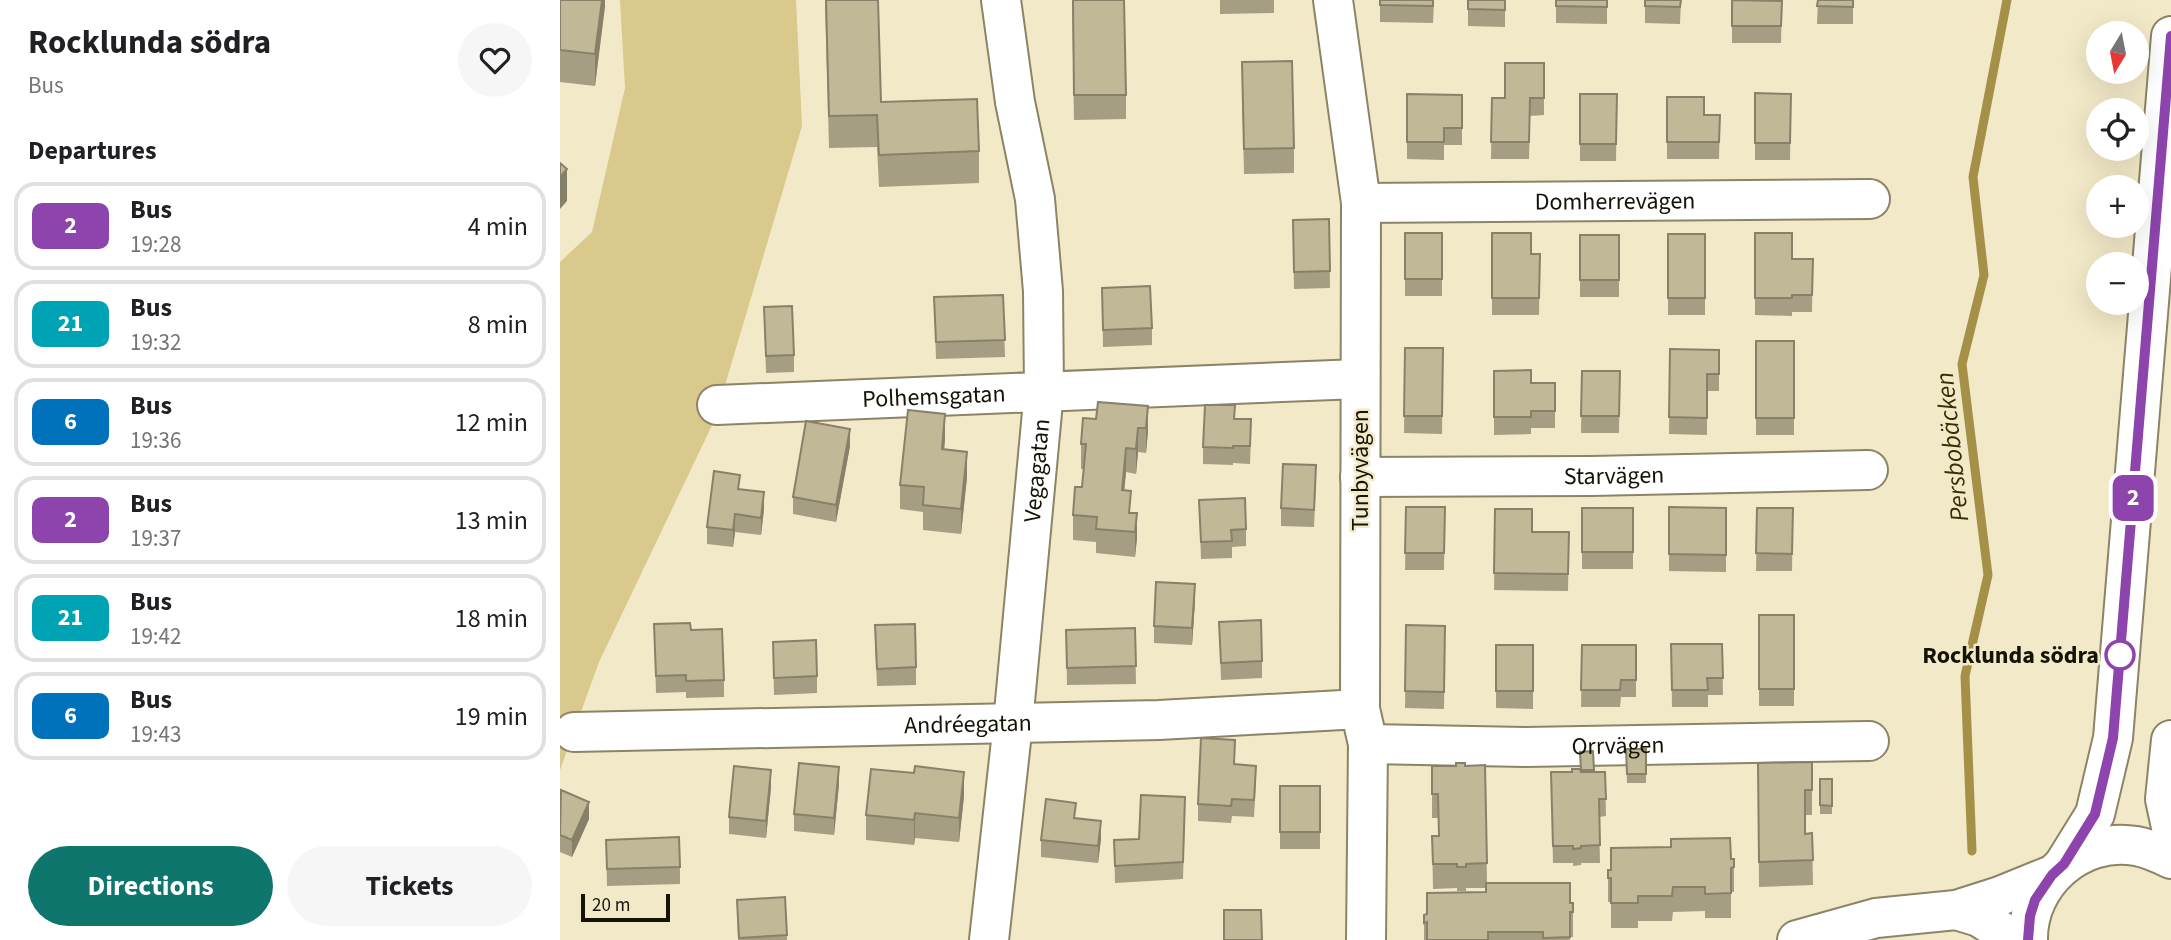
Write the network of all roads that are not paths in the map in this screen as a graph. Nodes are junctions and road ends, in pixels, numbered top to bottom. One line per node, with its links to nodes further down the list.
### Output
1 (1001, 0): 7 (street, Vegagatan)
2 (1333, 0): 5 (street, Tunbyvägen)
3 (2171, 36): 18 (street)
4 (1870, 199): 5 (street, Domherrevägen)
5 (1361, 203): 6 (street, Tunbyvägen)
6 (1359, 379): 7 (street, Polhemsgatan); 10 (street, Tunbyvägen)
7 (1044, 391): 8 (street, Polhemsgatan); 11 (street, Vegagatan)
8 (717, 405)
9 (1868, 470): 10 (street, Starvägen)
10 (1360, 477): 12 (street, Tunbyvägen)
11 (1013, 723): 12 (street, Andréegatan); 13 (street, Andréegatan); 20 (street, Vegagatan)
12 (1364, 727): 15 (street, Orrvägen); 21 (street, Tunbyvägen)
13 (574, 732)
14 (2171, 740): 16 (street)
15 (1869, 741)
16 (2171, 827)
17 (2171, 859): 18 (street)
18 (2058, 870): 19 (street); 24 (street)
19 (1956, 910): 22 (street); 23 (street)
20 (989, 940)
21 (1366, 940)
22 (1797, 940)
23 (2015, 940)
24 (2028, 940)

